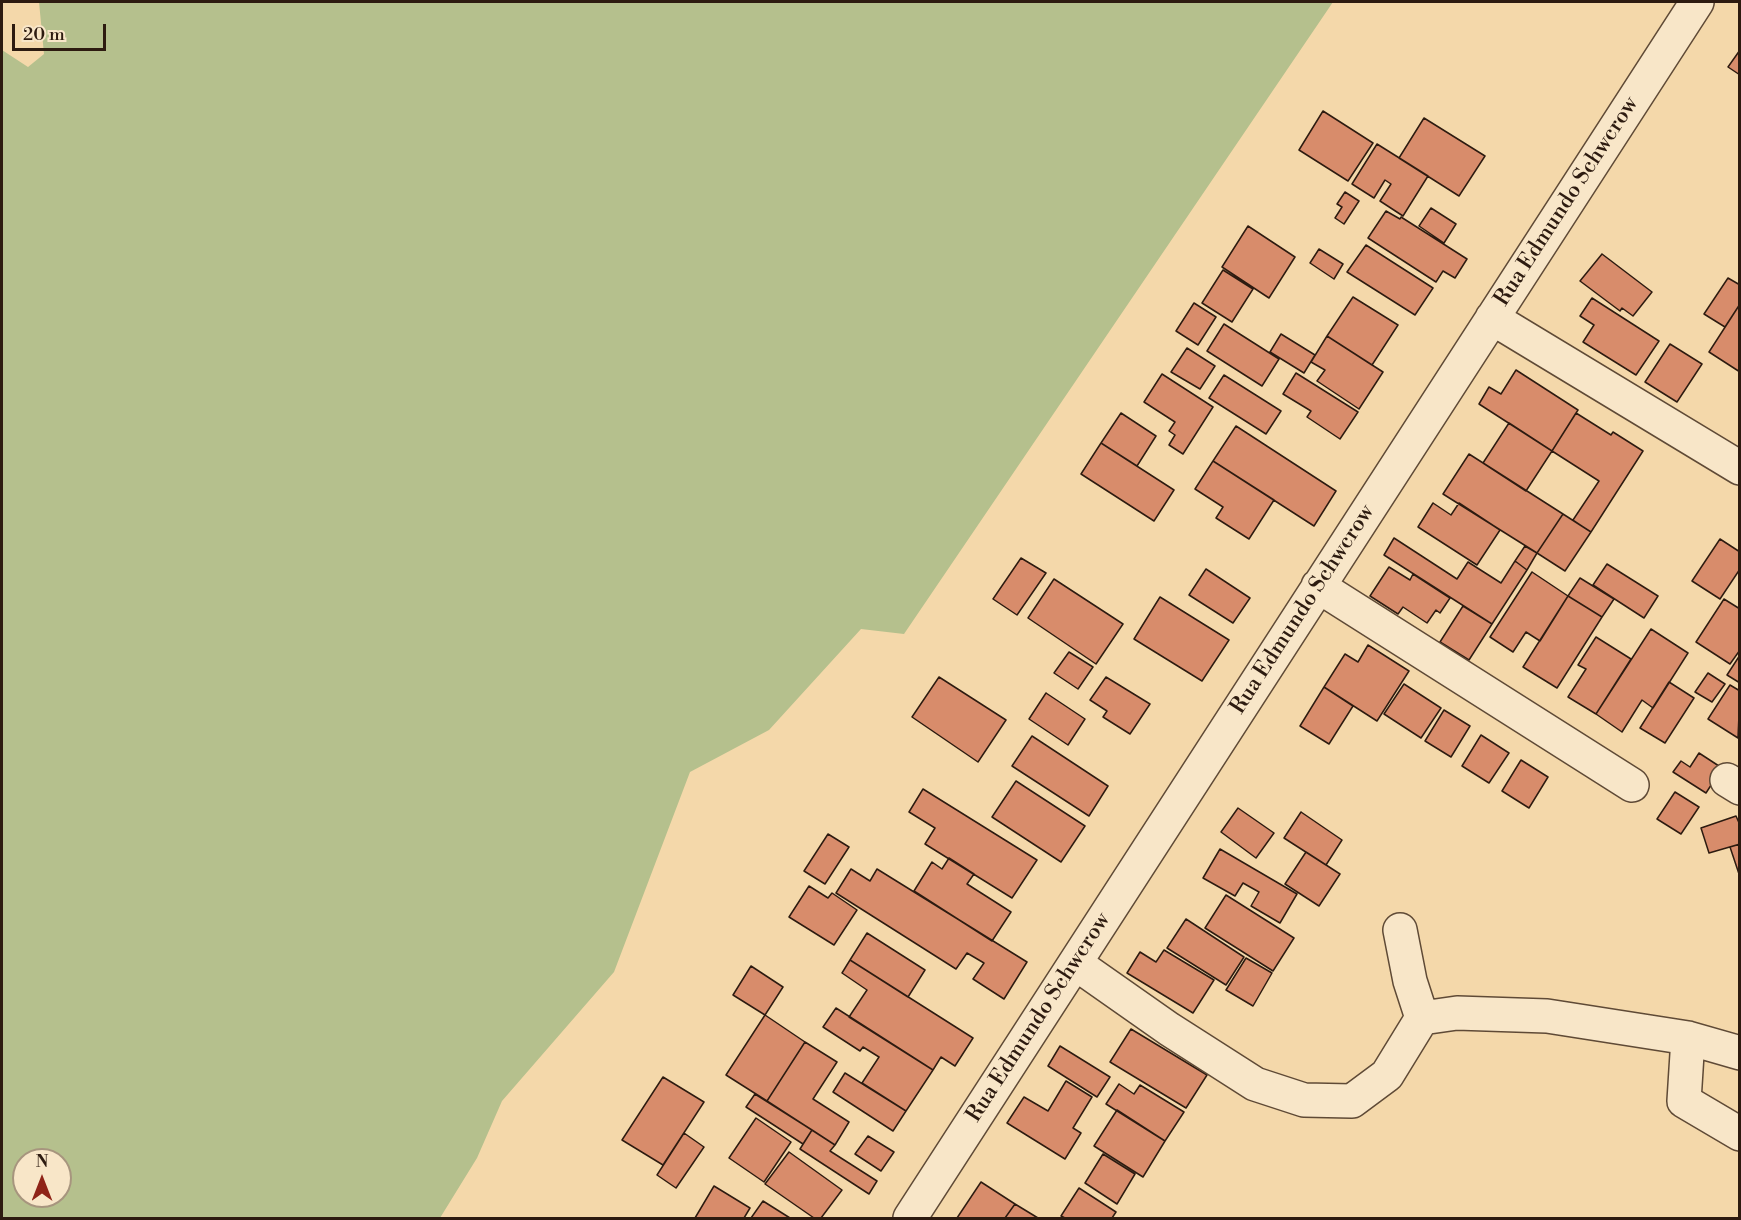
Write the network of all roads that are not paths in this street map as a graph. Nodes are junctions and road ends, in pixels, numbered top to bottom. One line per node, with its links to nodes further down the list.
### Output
1 (1696, 2): 2 (street, Rua Edmundo Schwcrow)
2 (1492, 318): 3 (street); 4 (street, Rua Edmundo Schwcrow)
3 (1740, 468)
4 (1318, 586): 5 (street); 7 (street, Rua Edmundo Schwcrow)
5 (1632, 785)
6 (1400, 930): 8 (street)
7 (1074, 963): 8 (street); 12 (street, Rua Edmundo Schwcrow)
8 (1422, 1018): 9 (street)
9 (1688, 1038): 10 (street); 11 (street)
10 (1740, 1053)
11 (1740, 1134)
12 (910, 1218)

